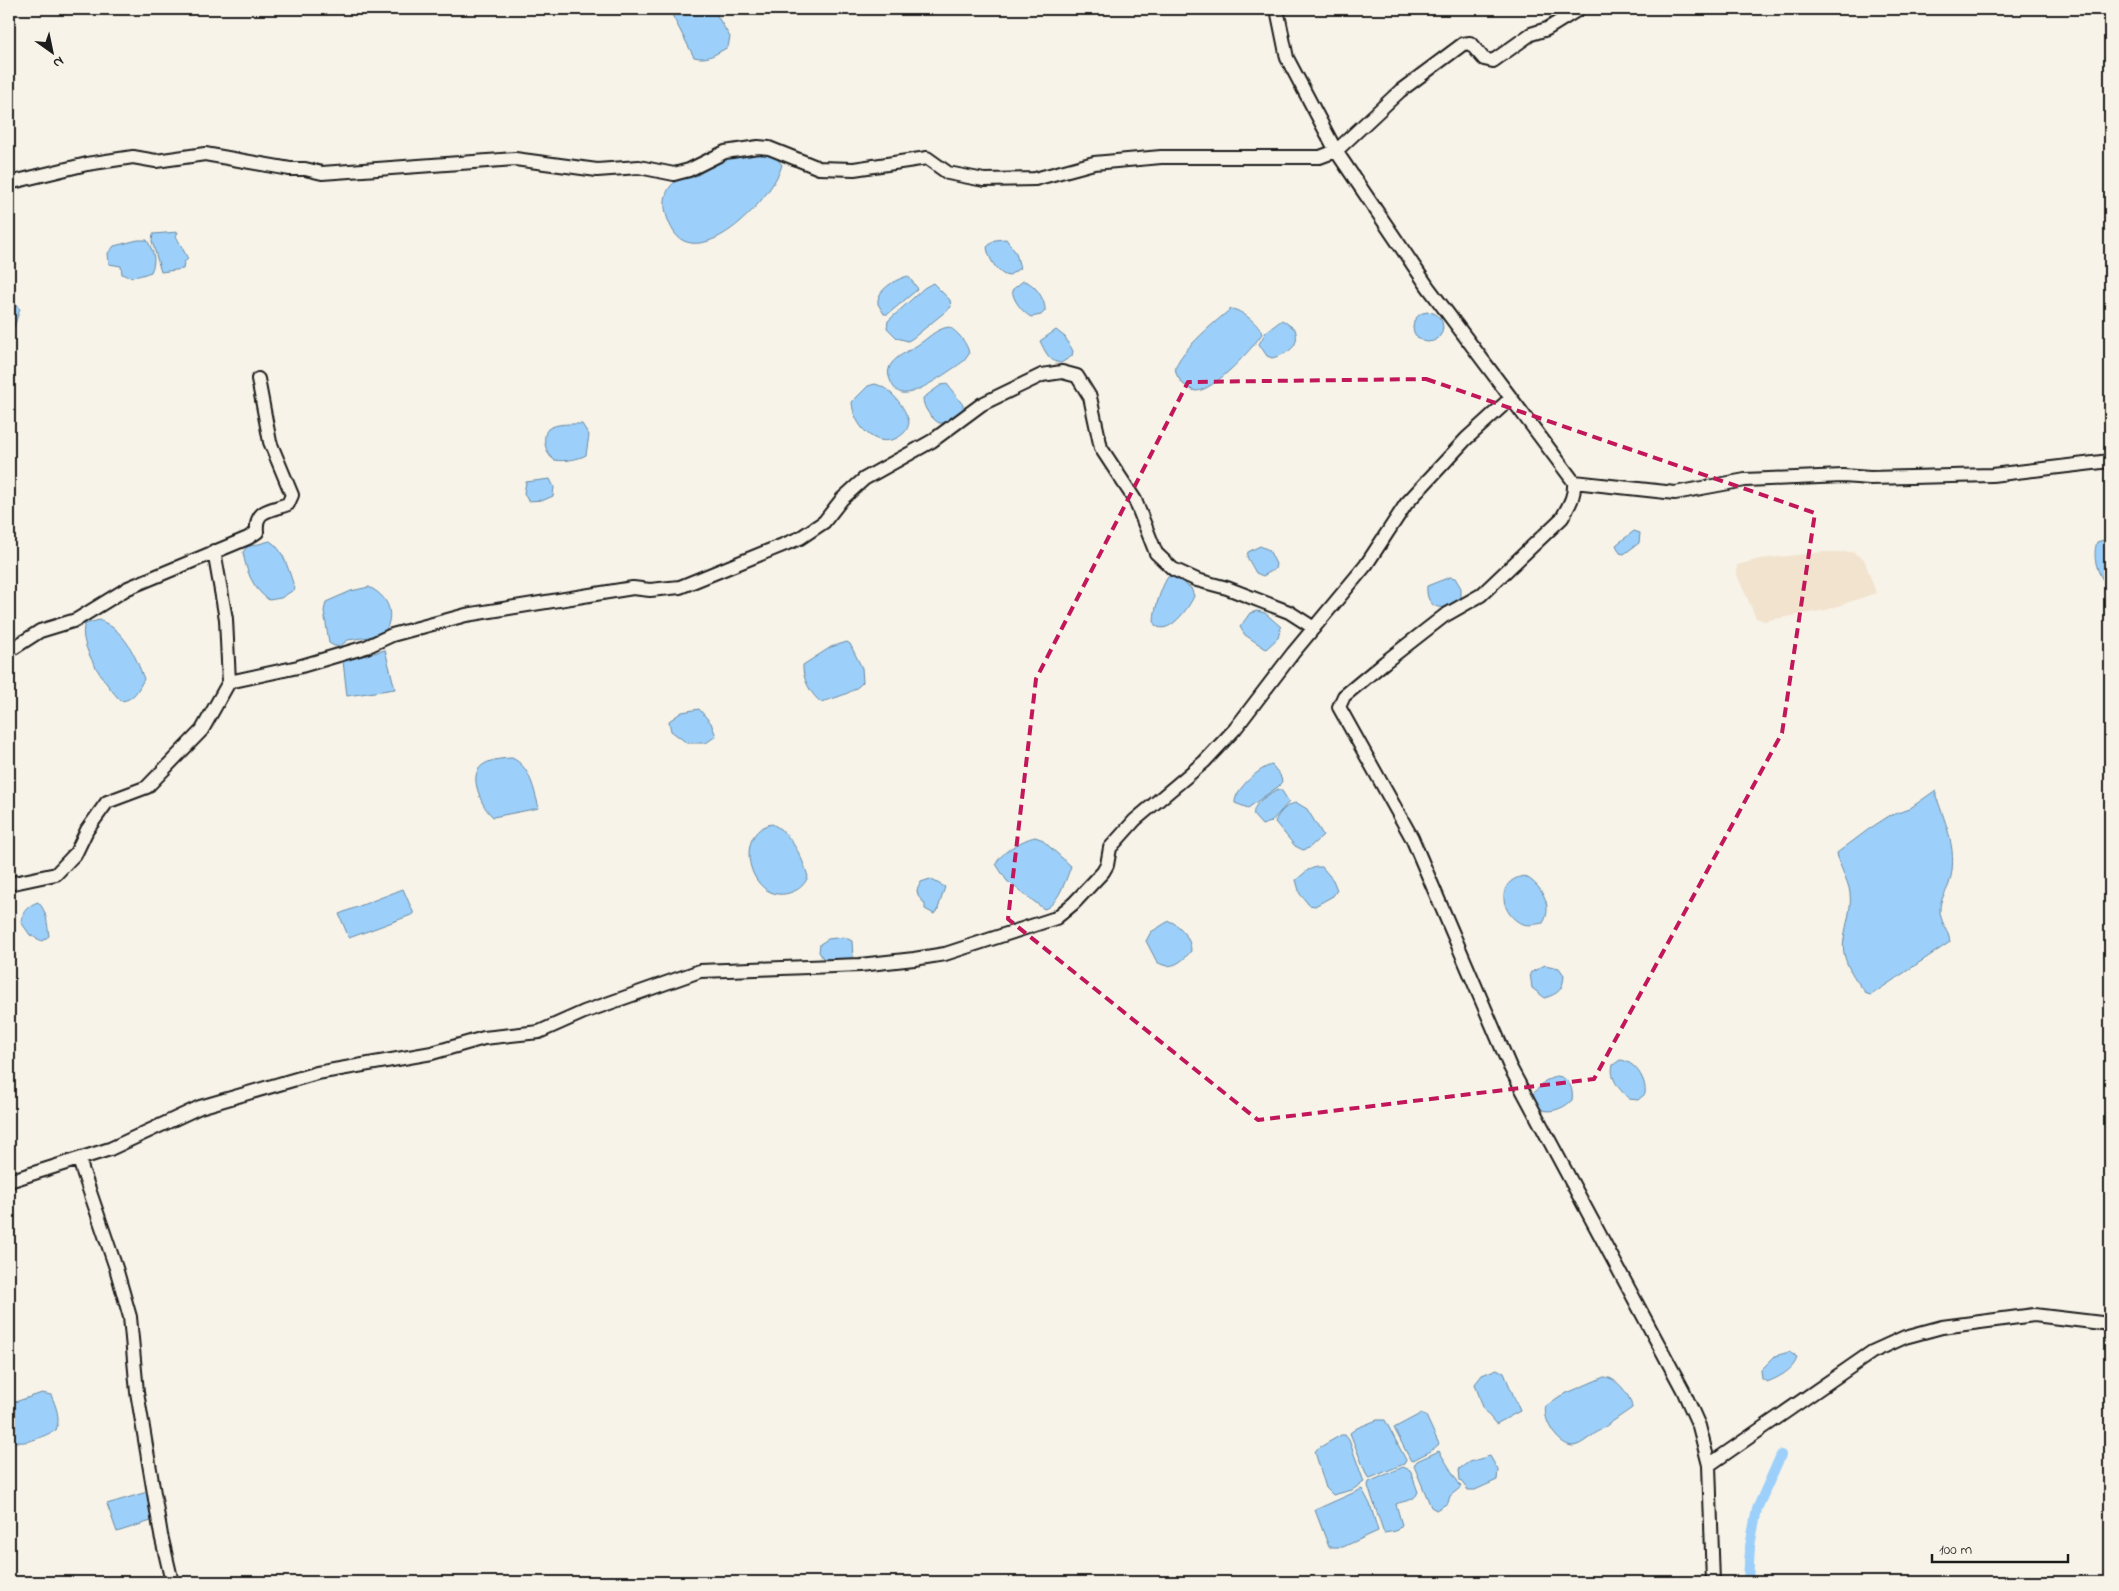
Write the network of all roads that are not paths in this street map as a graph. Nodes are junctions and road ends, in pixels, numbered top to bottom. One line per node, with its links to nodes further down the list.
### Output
1 (1277, 9): 3 (street)
2 (1579, 9): 3 (street)
3 (1336, 151): 4 (street); 6 (street)
4 (9, 182)
5 (258, 379): 9 (street)
6 (1511, 398): 8 (street); 10 (street)
7 (2110, 461): 8 (street)
8 (1574, 482): 17 (street)
9 (214, 551): 11 (street); 12 (street)
10 (1314, 628): 12 (street); 14 (street)
11 (9, 651)
12 (229, 682): 13 (street)
13 (9, 884)
14 (78, 1160): 15 (street); 18 (street)
15 (9, 1181)
16 (2110, 1324): 17 (street)
17 (1709, 1465): 19 (street)
18 (172, 1582)
19 (1713, 1582)

